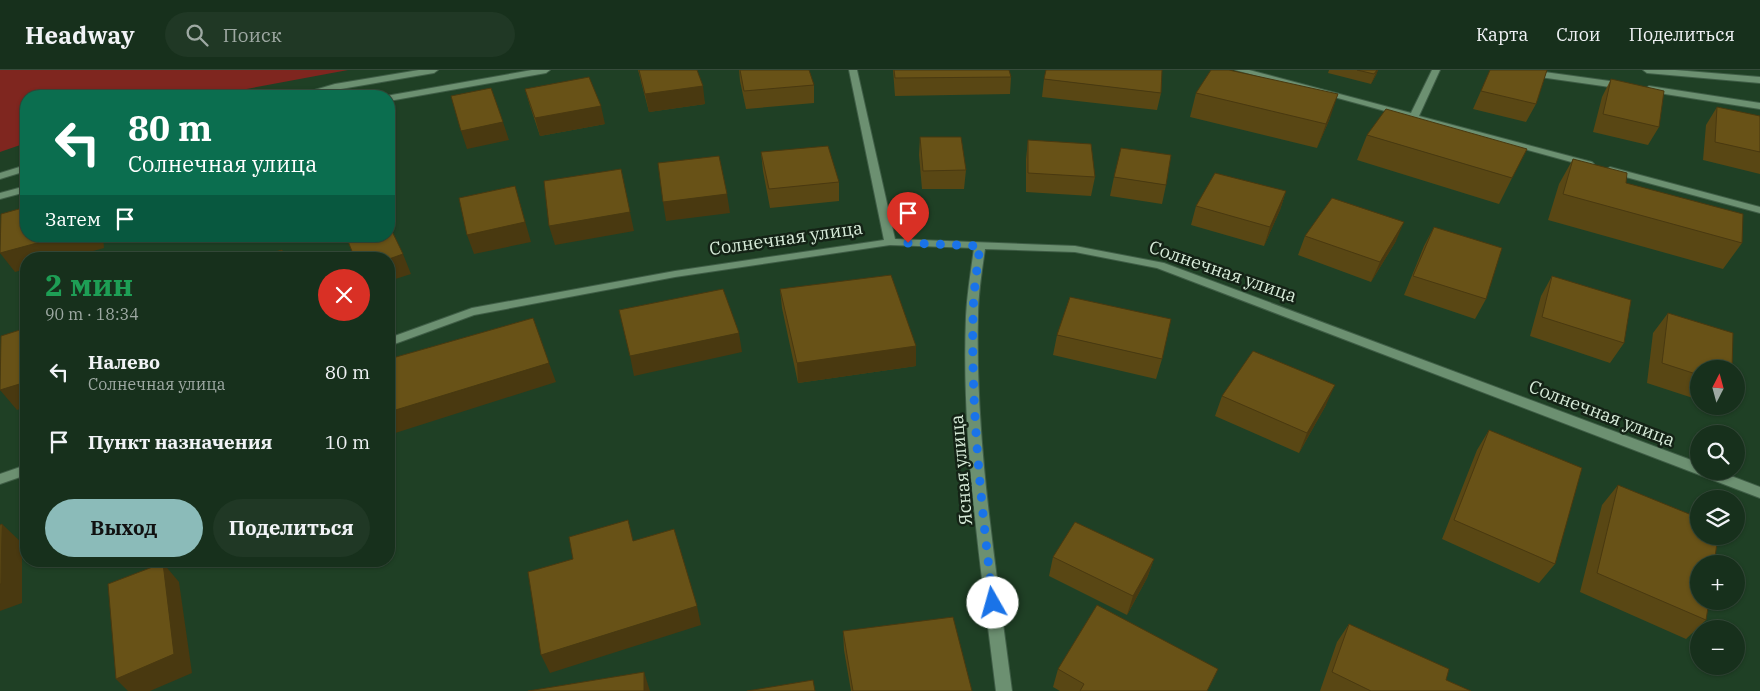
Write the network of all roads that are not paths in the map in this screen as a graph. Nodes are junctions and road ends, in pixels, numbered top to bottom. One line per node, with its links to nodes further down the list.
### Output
1 (434, 70): 9 (street)
2 (546, 70): 10 (street)
3 (853, 70): 18 (street)
4 (1239, 70): 12 (street)
5 (1436, 70): 12 (street)
6 (1512, 70): 11 (street)
7 (1647, 70): 8 (street)
8 (1760, 80)
9 (326, 90)
10 (395, 97)
11 (1760, 106)
12 (1414, 117): 17 (street)
13 (20, 170): 14 (street)
14 (0, 176)
15 (20, 191): 16 (street)
16 (0, 196)
17 (1760, 210)
18 (890, 242): 19 (street, Солнечная улица); 20 (street, Солнечная улица)
19 (980, 246): 21 (street, Солнечная улица); 26 (street, Ясная улица)
20 (395, 340)
21 (1690, 467)
22 (20, 472): 23 (street)
23 (0, 479)
24 (1727, 480): 25 (street)
25 (1760, 493)
26 (1004, 691)

